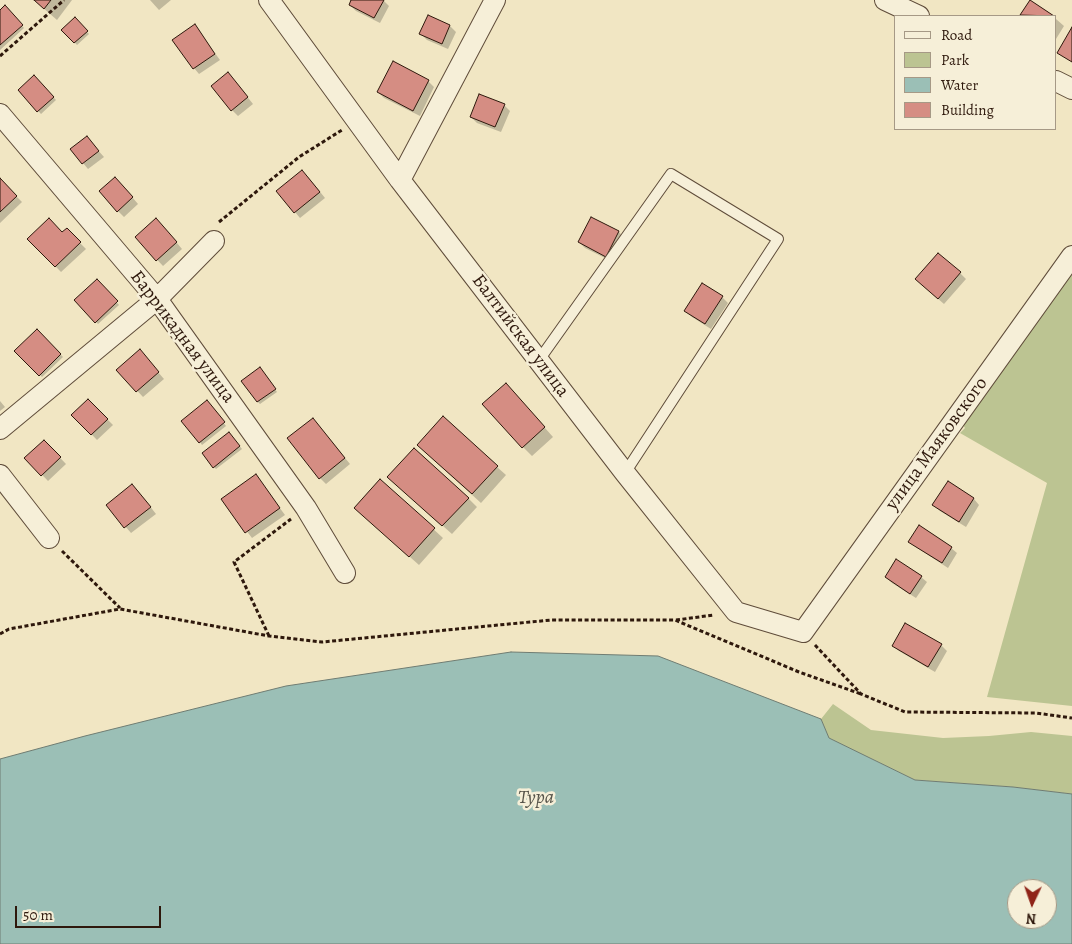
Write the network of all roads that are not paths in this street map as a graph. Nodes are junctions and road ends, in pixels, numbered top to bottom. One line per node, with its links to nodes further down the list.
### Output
1 (269, 0): 8 (street, Балтийская улица)
2 (496, 0): 8 (street)
3 (885, 0): 4 (street)
4 (917, 15)
5 (1057, 82): 6 (street)
6 (1072, 89)
7 (0, 114): 11 (street, Баррикадная улица)
8 (400, 180): 12 (street, Балтийская улица)
9 (214, 241): 11 (street)
10 (1072, 256): 18 (street, улица Маяковского)
11 (157, 298): 13 (street); 17 (street, Баррикадная улица)
12 (539, 360): 14 (street, Балтийская улица); 14 (lane)
13 (0, 429)
14 (625, 473): 18 (street, Балтийская улица)
15 (0, 475): 16 (street)
16 (49, 538)
17 (345, 573)
18 (736, 612)

